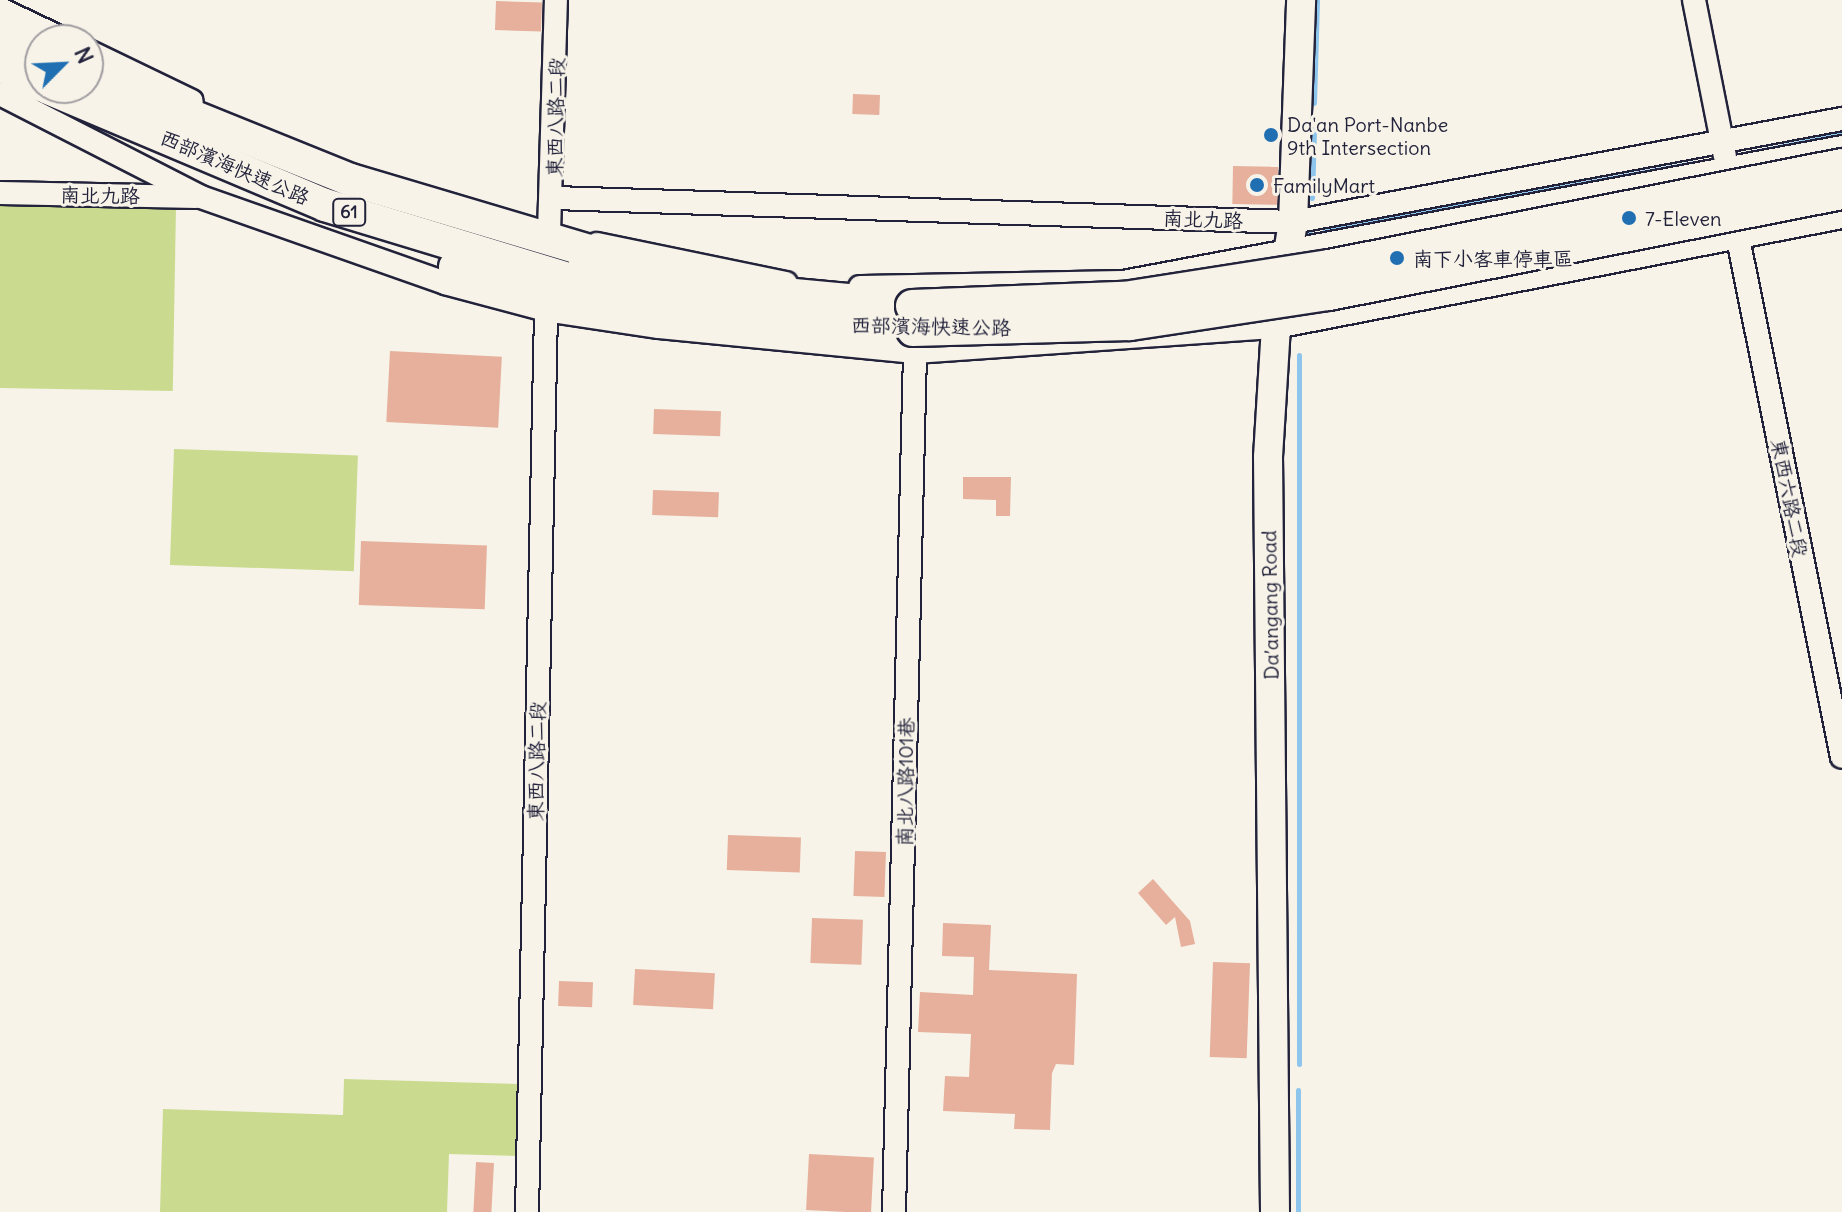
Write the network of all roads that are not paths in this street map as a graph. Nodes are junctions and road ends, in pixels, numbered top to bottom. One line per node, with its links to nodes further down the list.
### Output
1 (556, 0): 24 (street, 東西八路二段)
2 (1301, 0): 26 (main road, Da’angang Road)
3 (1694, 0): 17 (street)
4 (0, 9): 5 (street)
5 (31, 24)
6 (0, 36): 8 (highway, 西部濱海快速公路 / 61)
7 (104, 58): 27 (street)
8 (24, 62)
9 (0, 65): 10 (highway, 西部濱海快速公路 / 61)
10 (24, 74)
11 (104, 83): 30 (highway)
12 (104, 85): 31 (highway, 西部濱海快速公路 / 61)
13 (0, 94): 23 (street)
14 (85, 104): 35 (highway)
15 (94, 104): 31 (highway, 西部濱海快速公路 / 61)
16 (1842, 119): 17 (street, 南北九路)
17 (1724, 142): 20 (street); 26 (street, 南北九路)
18 (1842, 147): 20 (street)
19 (1842, 165): 34 (highway, 西部濱海快速公路 / 61, bridge)
20 (1727, 169): 29 (street)
21 (0, 193): 23 (street, 南北九路)
22 (1842, 193): 34 (highway, 西部濱海快速公路 / 61, bridge)
23 (201, 197): 32 (street)
24 (554, 198): 26 (street, 南北九路); 27 (street, 東西八路二段)
25 (1842, 217): 28 (street)
26 (1293, 222): 29 (main road, Da’angang Road)
27 (549, 233): 30 (street)
28 (1738, 238): 33 (street); 36 (street, 東西六路二段)
29 (1285, 252): 30 (street); 33 (main road, Da’angang Road)
30 (779, 283)
31 (664, 295): 34 (highway, 西部濱海快速公路 / 61)
32 (546, 310): 35 (street); 37 (street, 東西八路二段)
33 (1276, 327): 34 (street); 39 (main road, Da’angang Road)
34 (913, 329): 35 (street); 38 (street, 南北八路101巷)
35 (790, 343)
36 (1842, 757)
37 (527, 1212)
38 (894, 1212)
39 (1275, 1212)

